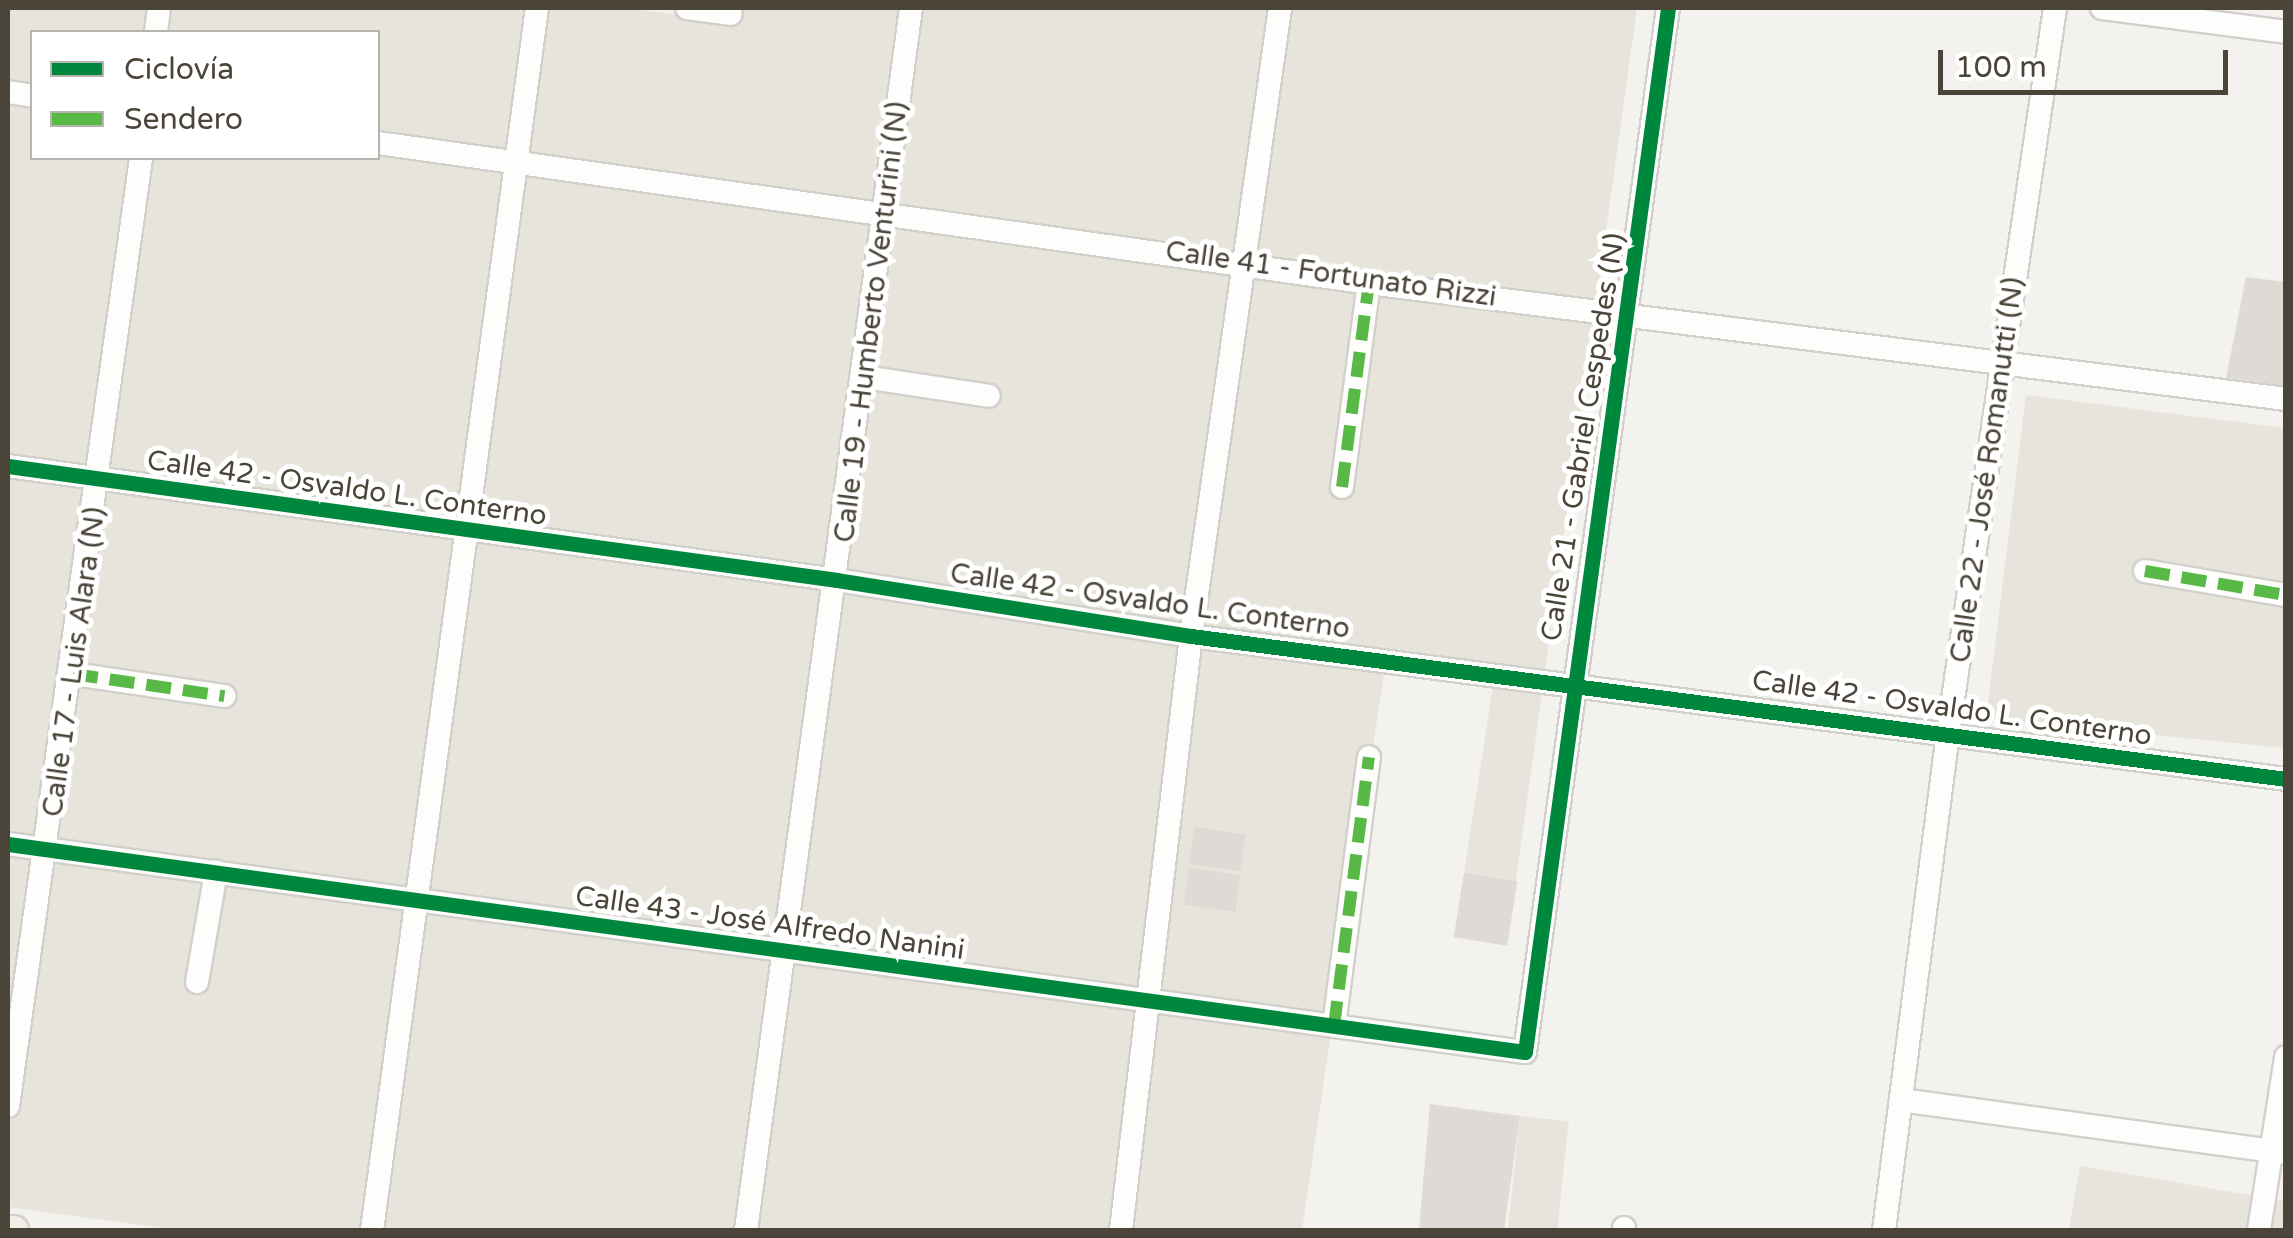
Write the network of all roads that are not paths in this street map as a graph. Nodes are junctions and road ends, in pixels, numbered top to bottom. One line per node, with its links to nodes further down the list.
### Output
1 (537, 8): 12 (street)
2 (687, 8): 8 (street)
3 (911, 8): 13 (street, Calle 19 - Humberto Venturini (N))
4 (1280, 8): 14 (street)
5 (1668, 8): 16 (street, Calle 21 - Gabriel Cespedes (N))
6 (2056, 8): 17 (street, Calle 22 - José Romanutti (N))
7 (2102, 8): 9 (street)
8 (731, 14)
9 (2286, 32)
10 (380, 143): 12 (street, Calle 41 - Fortunato Rizzi)
11 (141, 160): 22 (street, Calle 17 - Luis Alara (N))
12 (517, 162): 13 (street, Calle 41 - Fortunato Rizzi); 24 (street)
13 (886, 211): 14 (street, Calle 41 - Fortunato Rizzi); 18 (street, Calle 19 - Humberto Venturini (N))
14 (1242, 262): 15 (street, Calle 41 - Fortunato Rizzi); 28 (street)
15 (1369, 283): 16 (street, Calle 41 - Fortunato Rizzi); 23 (street)
16 (1630, 312): 17 (street, Calle 41 - Fortunato Rizzi); 30 (street, Calle 21 - Gabriel Cespedes (N))
17 (2004, 360): 20 (street, Calle 41 - Fortunato Rizzi); 32 (street, Calle 22 - José Romanutti (N))
18 (864, 377): 19 (street); 26 (street, Calle 19 - Humberto Venturini (N))
19 (989, 396)
20 (2286, 398)
21 (8, 466): 22 (street, Calle 42 - Osvaldo L. Conterno)
22 (99, 479): 24 (street, Calle 42 - Osvaldo L. Conterno); 29 (street, Calle 17 - Luis Alara (N))
23 (1342, 486)
24 (466, 529): 26 (street, Calle 42 - Osvaldo L. Conterno); 38 (street)
25 (2145, 571): 27 (street)
26 (837, 580): 28 (street, Calle 42 - Osvaldo L. Conterno); 39 (street, Calle 19 - Humberto Venturini (N))
27 (2286, 595)
28 (1191, 636): 30 (street, Calle 42 - Osvaldo L. Conterno); 41 (street)
29 (72, 674): 31 (street); 36 (street, Calle 17 - Luis Alara (N))
30 (1571, 682): 32 (street, Calle 42 - Osvaldo L. Conterno); 43 (street, Calle 21 - Gabriel Cespedes (N))
31 (224, 696)
32 (1948, 732): 34 (street, Calle 42 - Osvaldo L. Conterno); 45 (street, Calle 22 - José Romanutti (N))
33 (1369, 758): 42 (street)
34 (2286, 779)
35 (8, 844): 36 (street, Calle 43 - José Alfredo Nanini)
36 (48, 850): 37 (street, Calle 43 - José Alfredo Nanini); 46 (street, Calle 17 - Luis Alara (N))
37 (216, 872): 38 (street, Calle 43 - José Alfredo Nanini); 40 (street)
38 (421, 901): 39 (street, Calle 43 - José Alfredo Nanini); 48 (street)
39 (786, 950): 41 (street, Calle 43 - José Alfredo Nanini); 49 (street, Calle 19 - Humberto Venturini (N))
40 (197, 982)
41 (1147, 1000): 42 (street, Calle 43 - José Alfredo Nanini); 50 (street)
42 (1334, 1026): 43 (street, Calle 43 - José Alfredo Nanini)
43 (1525, 1052)
44 (2286, 1056): 47 (street)
45 (1901, 1100): 47 (street); 51 (street, Calle 22 - José Romanutti (N))
46 (8, 1106)
47 (2278, 1152): 52 (street)
48 (372, 1230)
49 (746, 1230)
50 (1121, 1230)
51 (1884, 1230)
52 (2260, 1230)

